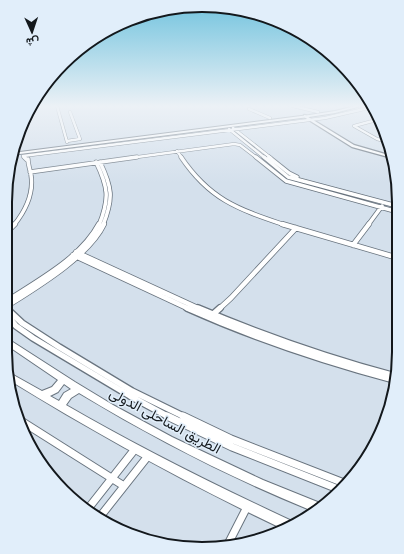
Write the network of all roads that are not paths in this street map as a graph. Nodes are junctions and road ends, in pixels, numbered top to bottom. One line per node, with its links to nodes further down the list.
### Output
1 (65, 132): 11 (street)
2 (77, 132): 11 (street)
3 (168, 132): 11 (main road)
4 (173, 132): 14 (main road)
5 (201, 132): 17 (street)
6 (235, 132): 18 (street)
7 (235, 132): 20 (street)
8 (331, 132): 15 (street)
9 (364, 132): 10 (street)
10 (382, 140)
11 (68, 142): 12 (main road)
12 (19, 150)
13 (177, 151): 16 (street); 22 (street); 26 (street)
14 (18, 153)
15 (386, 155)
16 (98, 162): 17 (street); 28 (street)
17 (30, 172): 25 (street)
18 (380, 201): 19 (street); 22 (street)
19 (385, 202): 21 (street); 23 (street)
20 (392, 202)
21 (392, 203)
22 (376, 206): 23 (street)
23 (381, 207): 24 (street); 27 (street)
24 (392, 210)
25 (12, 227)
26 (296, 228): 27 (street); 33 (street)
27 (353, 245): 29 (street)
28 (77, 255): 30 (street); 31 (street); 33 (street); 34 (street)
29 (392, 256)
30 (12, 298)
31 (12, 303)
32 (12, 313): 48 (street)
33 (212, 315): 34 (street); 37 (street)
34 (205, 317): 40 (street)
35 (12, 321): 50 (street)
36 (12, 345): 38 (main road, الطريق الساحلى الدولى)
37 (390, 375)
38 (63, 378): 41 (main road, الطريق الساحلى الدولى); 42 (main road)
39 (14, 379): 42 (main road)
40 (390, 379)
41 (80, 389): 43 (main road); 52 (main road, الطريق الساحلى الدولى)
42 (42, 396): 43 (main road)
43 (61, 407): 45 (main road)
44 (26, 424): 47 (street)
45 (135, 449): 46 (main road); 47 (street)
46 (148, 456): 49 (street); 53 (main road)
47 (113, 479): 49 (street); 51 (street)
48 (340, 482)
49 (124, 486): 54 (street)
50 (334, 488)
51 (90, 506)
52 (314, 506)
53 (248, 507): 55 (main road); 56 (street)
54 (102, 514)
55 (284, 523)
56 (231, 539)

